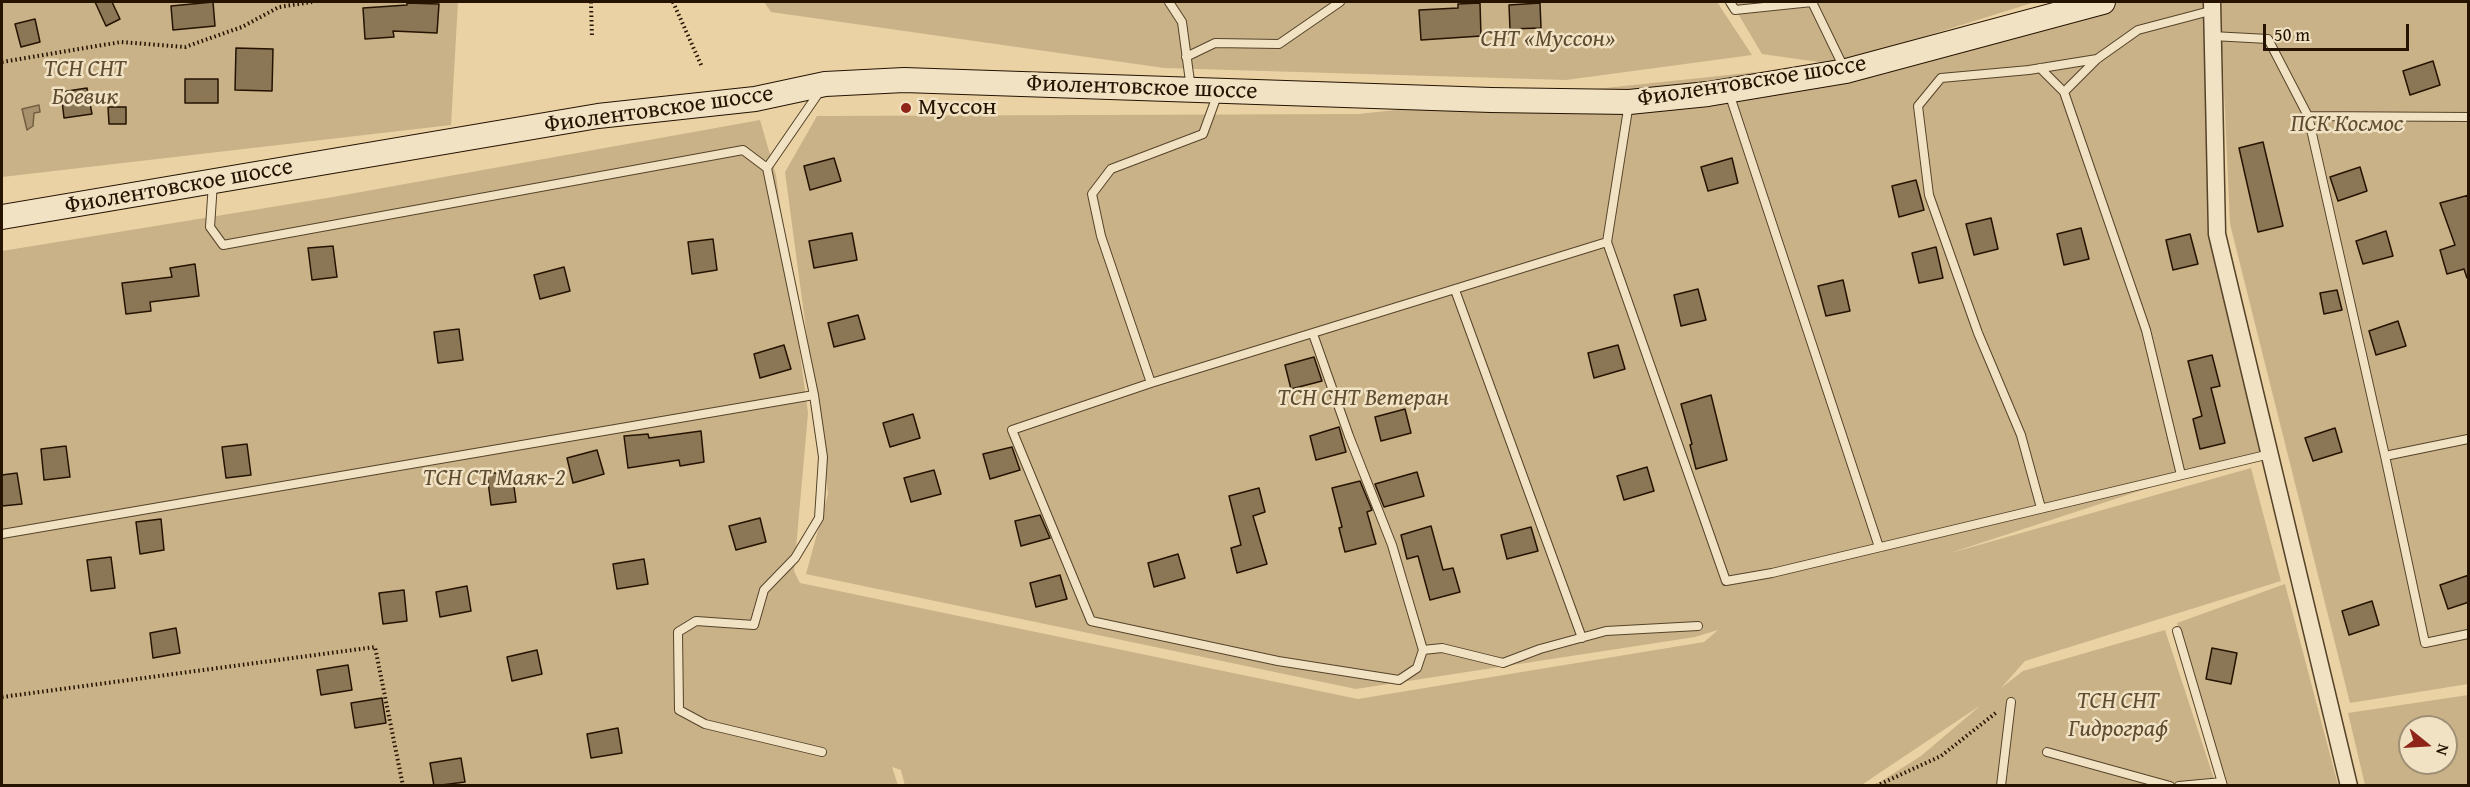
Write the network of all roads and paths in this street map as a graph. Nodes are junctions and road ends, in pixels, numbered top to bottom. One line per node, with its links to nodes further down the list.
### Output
1 (312, 2): 14 (path)
2 (591, 2): 11 (path)
3 (673, 2): 15 (path)
4 (1169, 2): 12 (lane)
5 (1340, 2): 12 (lane)
6 (1730, 2): 7 (lane)
7 (1812, 2): 17 (lane)
8 (2103, 2): 17 (main road, Фиолентовское шоссе)
9 (2211, 6): 10 (street); 13 (lane)
10 (2211, 36): 24 (lane); 35 (street)
11 (591, 38)
12 (1186, 57): 19 (lane)
13 (2097, 59): 16 (lane); 22 (lane)
14 (2, 62)
15 (702, 67)
16 (2040, 68): 22 (lane); 38 (lane)
17 (1846, 71): 21 (main road, Фиолентовское шоссе)
18 (825, 84): 19 (main road, Фиолентовское шоссе); 26 (lane); 27 (main road, Фиолентовское шоссе)
19 (1191, 89): 20 (main road, Фиолентовское шоссе)
20 (1219, 90): 23 (main road, Фиолентовское шоссе); 32 (lane)
21 (1728, 90): 23 (main road, Фиолентовское шоссе); 40 (lane)
22 (2064, 92): 37 (lane)
23 (1629, 102): 29 (lane)
24 (2308, 116): 25 (lane); 36 (lane)
25 (2469, 117)
26 (767, 168): 27 (lane); 33 (lane)
27 (213, 181): 28 (main road, Фиолентовское шоссе)
28 (2, 217)
29 (1606, 242): 30 (lane); 40 (lane)
30 (1455, 290): 31 (lane); 44 (lane)
31 (1313, 334): 32 (lane); 45 (lane)
32 (1151, 383): 45 (lane)
33 (814, 395): 39 (lane); 48 (lane)
34 (2469, 439): 36 (lane)
35 (2270, 454): 37 (lane); 56 (street)
36 (2385, 456): 43 (lane)
37 (2181, 475): 38 (lane)
38 (2041, 508): 40 (lane)
39 (2, 534)
40 (1879, 547)
41 (1698, 626): 44 (lane)
42 (2176, 631): 50 (lane)
43 (2469, 634)
44 (1582, 638): 45 (lane)
45 (1423, 650)
46 (2, 698): 51 (path)
47 (2011, 702): 52 (path); 53 (lane)
48 (822, 752)
49 (2047, 752): 54 (lane)
50 (2223, 784): 55 (lane)
51 (403, 786)
52 (1876, 786)
53 (2001, 786)
54 (2170, 786)
55 (2180, 786)
56 (2349, 786)

